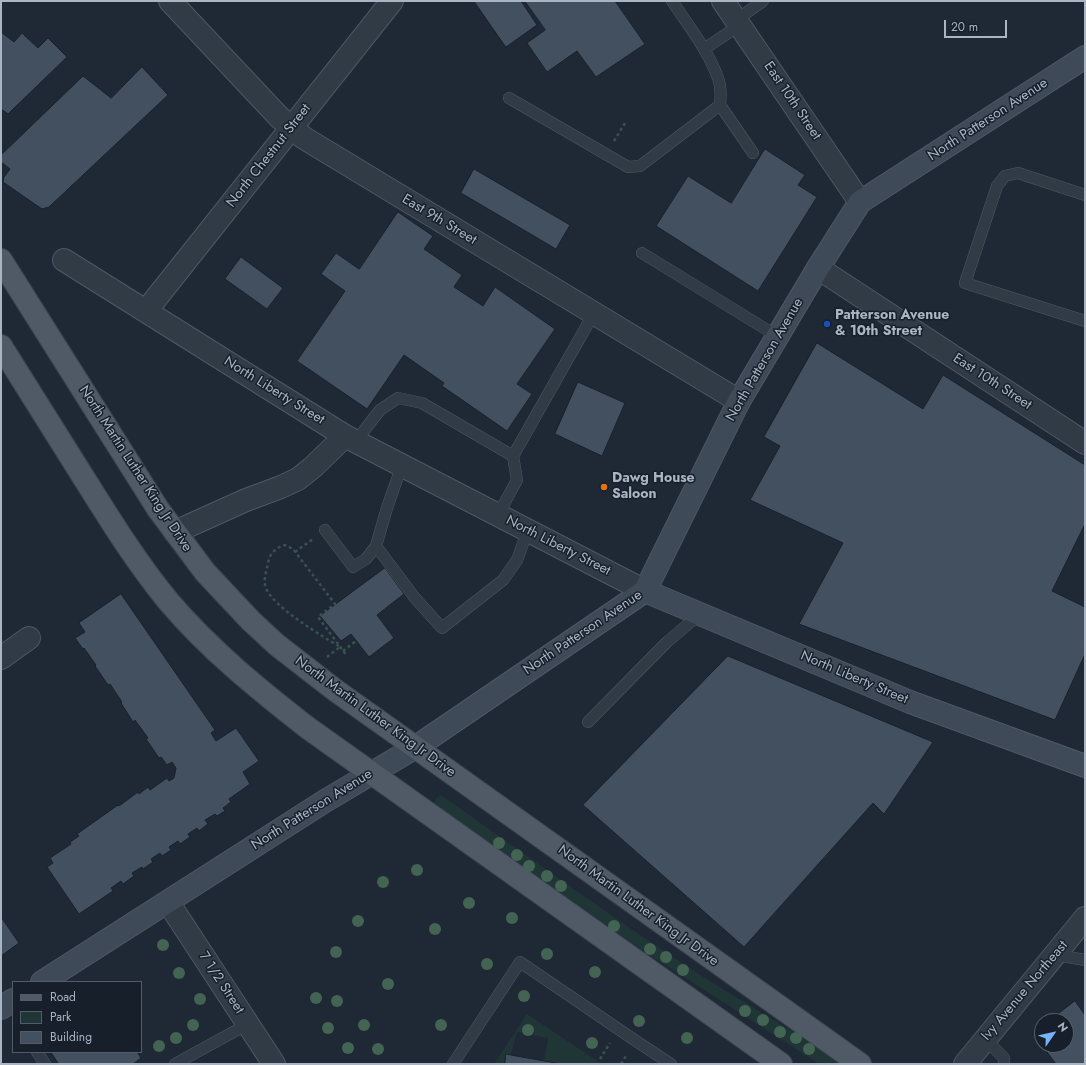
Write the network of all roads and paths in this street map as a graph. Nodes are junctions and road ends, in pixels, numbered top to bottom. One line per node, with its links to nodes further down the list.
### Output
1 (170, 1): 12 (street, East 9th Street)
2 (392, 1): 12 (street, North Chestnut Street)
3 (672, 1): 7 (lane)
4 (723, 1): 6 (street, East 10th Street)
5 (763, 1): 6 (lane)
6 (738, 22): 7 (lane); 16 (street, East 10th Street)
7 (704, 49): 10 (lane)
8 (1085, 57): 16 (main road, North Patterson Avenue)
9 (509, 98): 10 (lane)
10 (720, 105): 14 (lane)
11 (625, 123): 13 (path)
12 (292, 128): 21 (street, North Chestnut Street); 22 (street, East 9th Street)
13 (620, 131)
14 (753, 153)
15 (1085, 195): 23 (lane)
16 (860, 202): 20 (main road, North Patterson Avenue)
17 (642, 254): 24 (lane)
18 (1, 260): 34 (main road, North Martin Luther King Jr Drive)
19 (64, 260): 21 (street, North Liberty Street)
20 (818, 268): 24 (main road, North Patterson Avenue); 28 (street, East 10th Street)
21 (146, 312): 27 (street, North Liberty Street)
22 (594, 313): 26 (street, East 9th Street); 29 (lane)
23 (1085, 321)
24 (777, 336): 26 (main road, North Patterson Avenue)
25 (1, 346): 49 (main road)
26 (739, 401): 37 (main road, North Patterson Avenue)
27 (350, 438): 29 (lane); 30 (street, North Liberty Street); 34 (street)
28 (1085, 443)
29 (514, 456): 31 (lane)
30 (402, 465): 31 (street, North Liberty Street); 35 (lane)
31 (498, 515): 33 (street, North Liberty Street)
32 (325, 530): 35 (lane); 36 (path)
33 (528, 530): 35 (lane); 37 (street, North Liberty Street)
34 (175, 532): 47 (main road, North Martin Luther King Jr Drive)
35 (376, 546)
36 (295, 552): 41 (path); 41 (path)
37 (646, 591): 38 (main road, North Liberty Street); 47 (main road, North Patterson Avenue)
38 (700, 614): 46 (lane); 48 (main road, North Liberty Street)
39 (29, 638): 44 (street)
40 (356, 641): 42 (path)
41 (340, 647): 42 (path); 45 (path)
42 (343, 651): 43 (path)
43 (347, 656)
44 (1, 658)
45 (322, 660)
46 (588, 722)
47 (416, 747): 49 (main road, North Patterson Avenue); 64 (main road, North Martin Luther King Jr Drive)
48 (1085, 766)
49 (372, 773): 50 (main road, North Patterson Avenue); 63 (main road)
50 (168, 902): 54 (main road, North Patterson Avenue); 55 (street, 7 1/2 Street)
51 (1085, 918): 52 (street, Ivy Avenue Northeast)
52 (1056, 955): 53 (lane); 56 (street, Ivy Avenue Northeast)
53 (1085, 960)
54 (44, 981)
55 (248, 1024): 59 (lane); 60 (street, 7 1/2 Street)
56 (985, 1039): 65 (street, Ivy Avenue Northeast); 66 (lane)
57 (38, 1053): 58 (lane)
58 (45, 1064)
59 (175, 1064)
60 (274, 1064)
61 (453, 1064): 62 (lane)
62 (672, 1064)
63 (781, 1064)
64 (860, 1064)
65 (965, 1064)
66 (1004, 1064)

